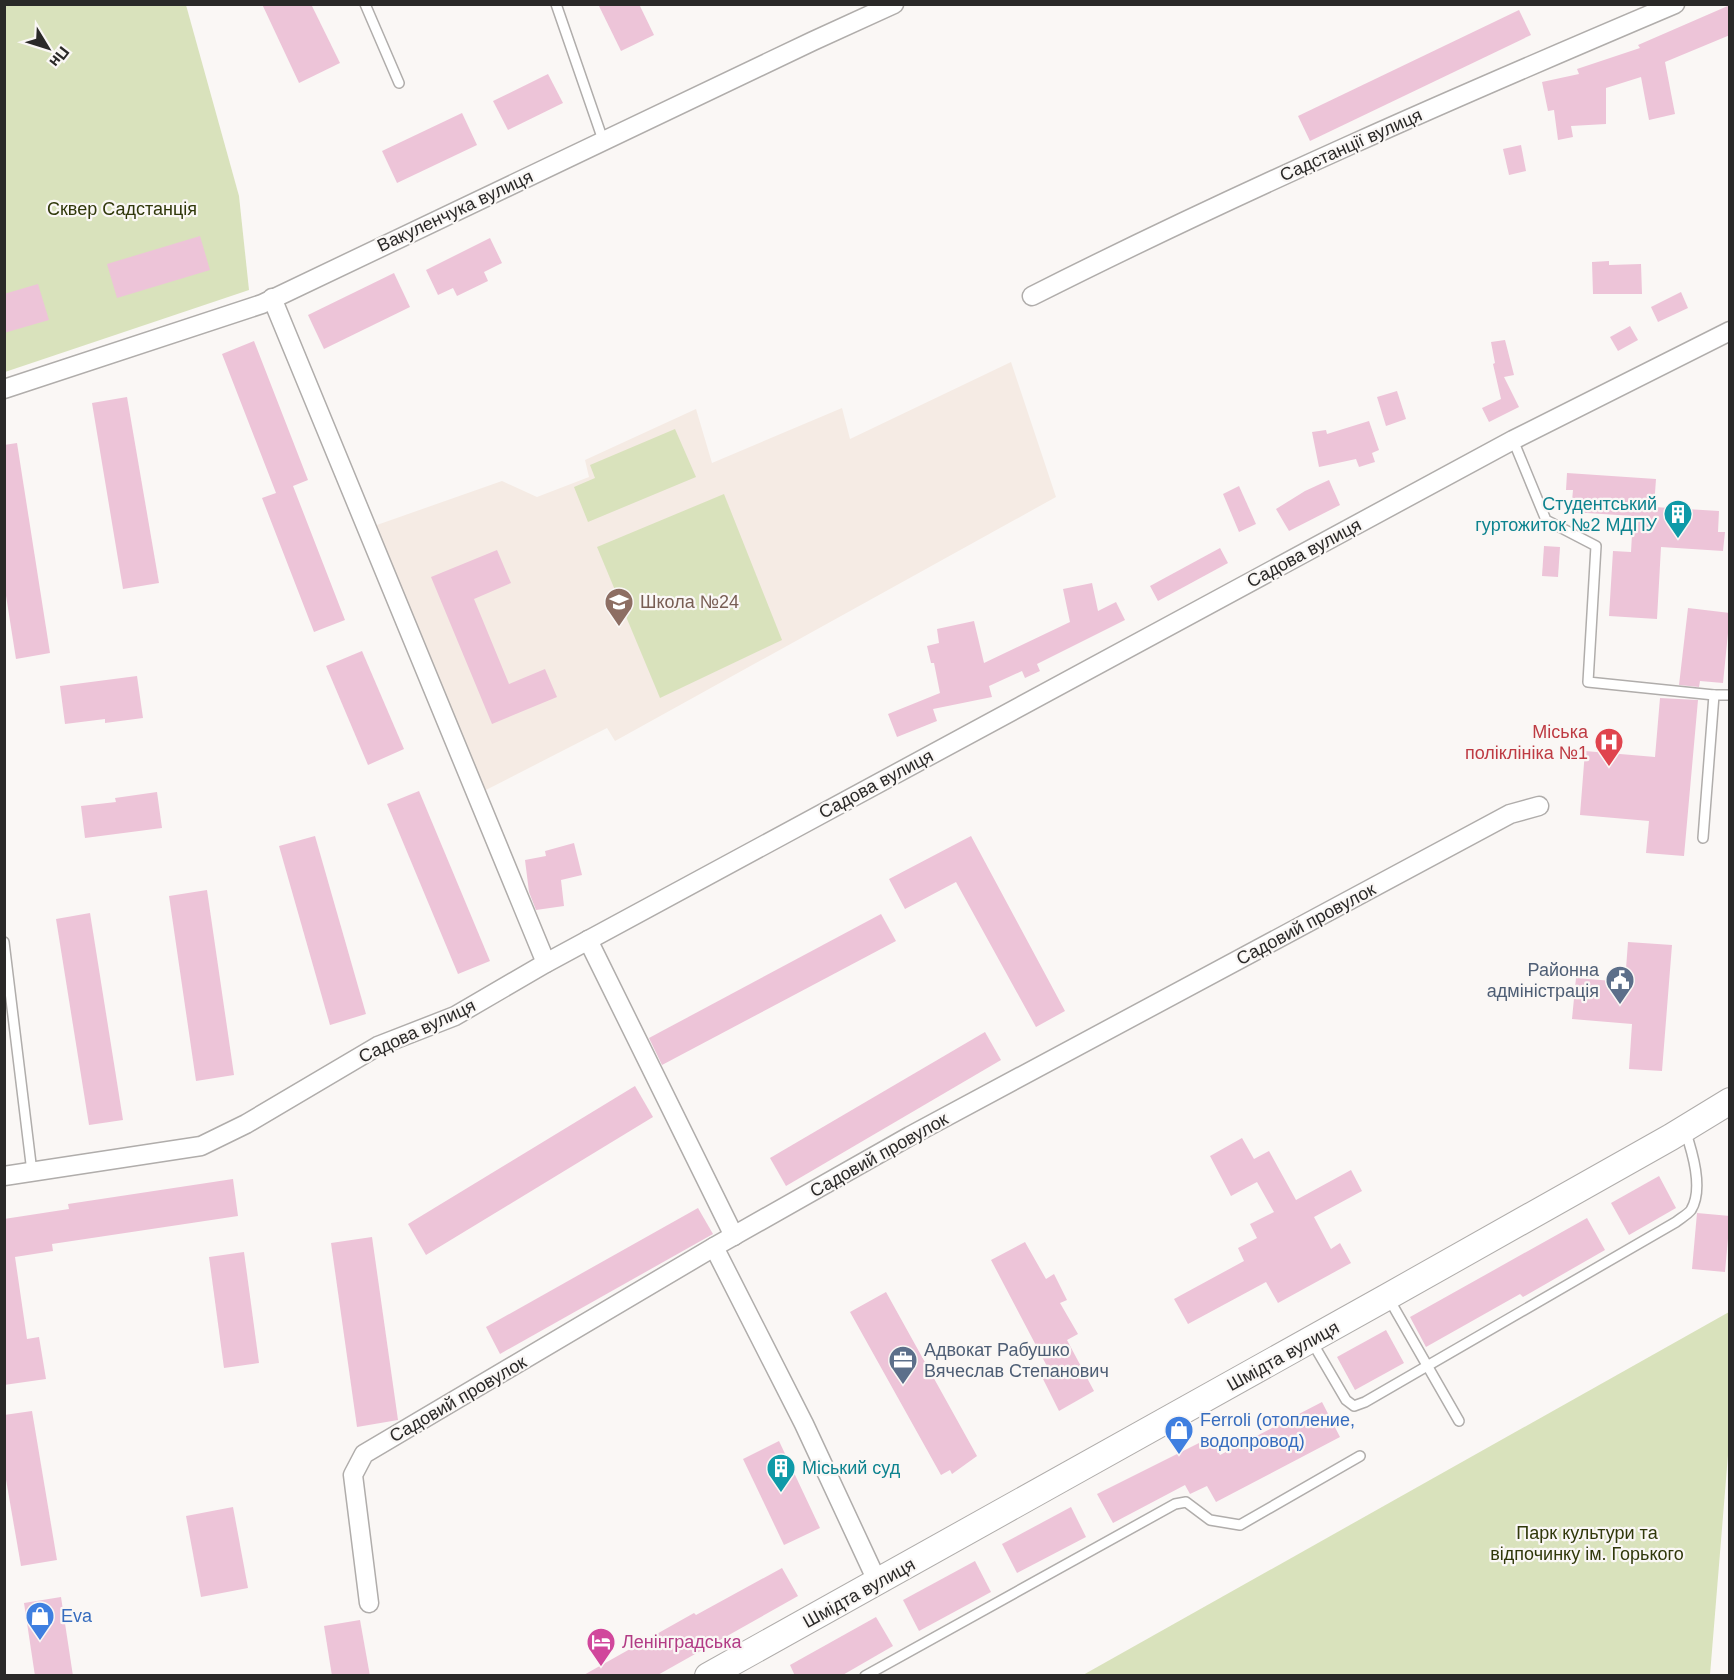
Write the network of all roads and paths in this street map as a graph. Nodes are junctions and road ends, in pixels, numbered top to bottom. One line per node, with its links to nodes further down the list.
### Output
1 (365, 4): 5 (lane)
2 (556, 4): 6 (lane)
3 (894, 4): 6 (street, Вакуленчука вулиця)
4 (1675, 4): 7 (street, Садстанції вулиця)
5 (399, 83)
6 (603, 140): 8 (street, Вакуленчука вулиця)
7 (1032, 296)
8 (272, 298): 10 (street, Вакуленчука вулиця); 18 (street)
9 (1730, 331): 11 (street, Садова вулиця)
10 (4, 389)
11 (1513, 440): 12 (lane); 16 (street, Садова вулиця)
12 (1714, 695): 13 (lane); 15 (lane)
13 (1730, 695)
14 (1539, 806): 23 (street, Садовий провулок)
15 (1703, 837)
16 (588, 940): 18 (street, Садова вулиця); 23 (street)
17 (4, 942): 21 (lane)
18 (546, 963): 21 (street, Садова вулиця)
19 (1730, 1101): 20 (street, Шмідта вулиця)
20 (1684, 1129): 25 (street, Шмідта вулиця); 27 (lane)
21 (32, 1172): 22 (street, Садова вулиця)
22 (4, 1176)
23 (734, 1236): 24 (street, Садовий провулок)
24 (714, 1247): 30 (street); 31 (street, Садовий провулок)
25 (1388, 1297): 26 (street, Шмідта вулиця); 27 (lane)
26 (1311, 1340): 27 (lane); 30 (street, Шмідта вулиця)
27 (1427, 1365): 28 (lane)
28 (1459, 1421)
29 (1360, 1456): 33 (lane)
30 (878, 1583): 32 (street, Шмідта вулиця)
31 (369, 1602)
32 (708, 1676)
33 (865, 1676)

